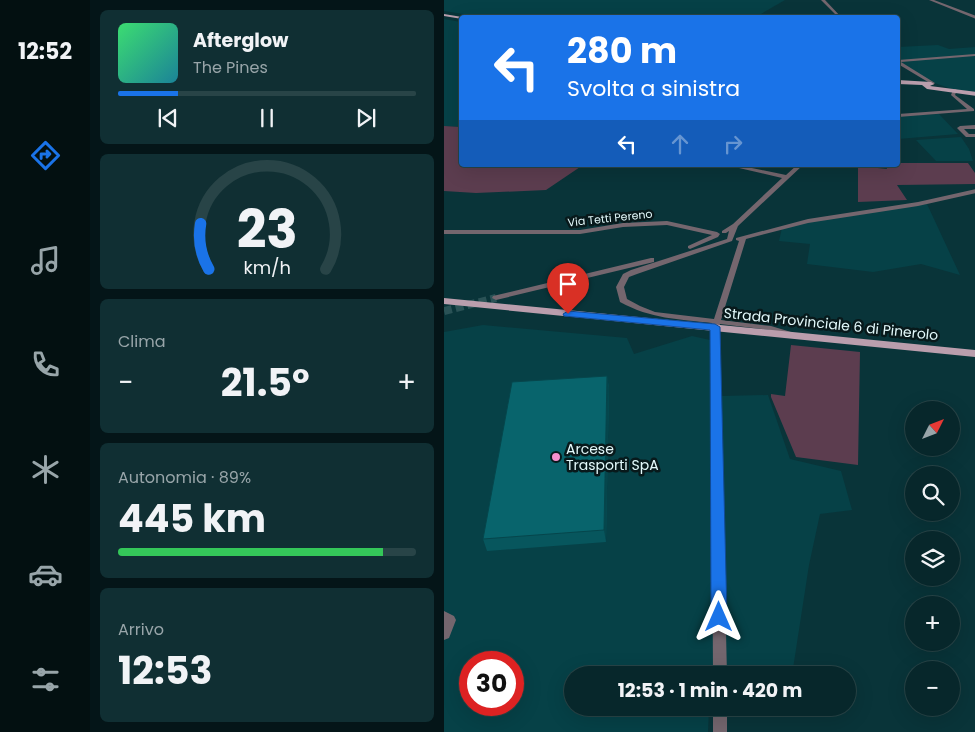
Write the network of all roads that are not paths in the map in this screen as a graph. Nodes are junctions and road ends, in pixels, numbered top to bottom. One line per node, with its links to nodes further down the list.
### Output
1 (822, 0): 4 (street)
2 (931, 0): 6 (street)
3 (444, 15): 5 (main road)
4 (838, 15)
5 (459, 18)
6 (975, 18)
7 (975, 55): 8 (street)
8 (900, 61)
9 (900, 63): 11 (street)
10 (900, 83): 11 (main road)
11 (929, 85): 12 (main road)
12 (952, 90): 13 (main road); 14 (street)
13 (975, 94)
14 (973, 111): 15 (street)
15 (900, 116)
16 (975, 127): 17 (street)
17 (975, 135)
18 (740, 167): 21 (street)
19 (751, 167): 21 (street)
20 (798, 167): 21 (street)
21 (788, 176): 24 (street)
22 (975, 191): 25 (street)
23 (444, 232): 24 (street, Via Tetti Pereno)
24 (724, 236): 25 (street); 26 (street); 29 (street)
25 (746, 238): 30 (street)
26 (697, 244): 27 (street)
27 (496, 298)
28 (444, 301): 30 (main road, Strada Provinciale 6 di Pinerolo)
29 (696, 319): 30 (street)
30 (716, 324): 31 (main road, Strada Provinciale 6 di Pinerolo); 34 (street)
31 (975, 354)
32 (444, 617): 33 (street)
33 (444, 634)
34 (720, 666)
35 (720, 716): 36 (street)
36 (720, 732)

